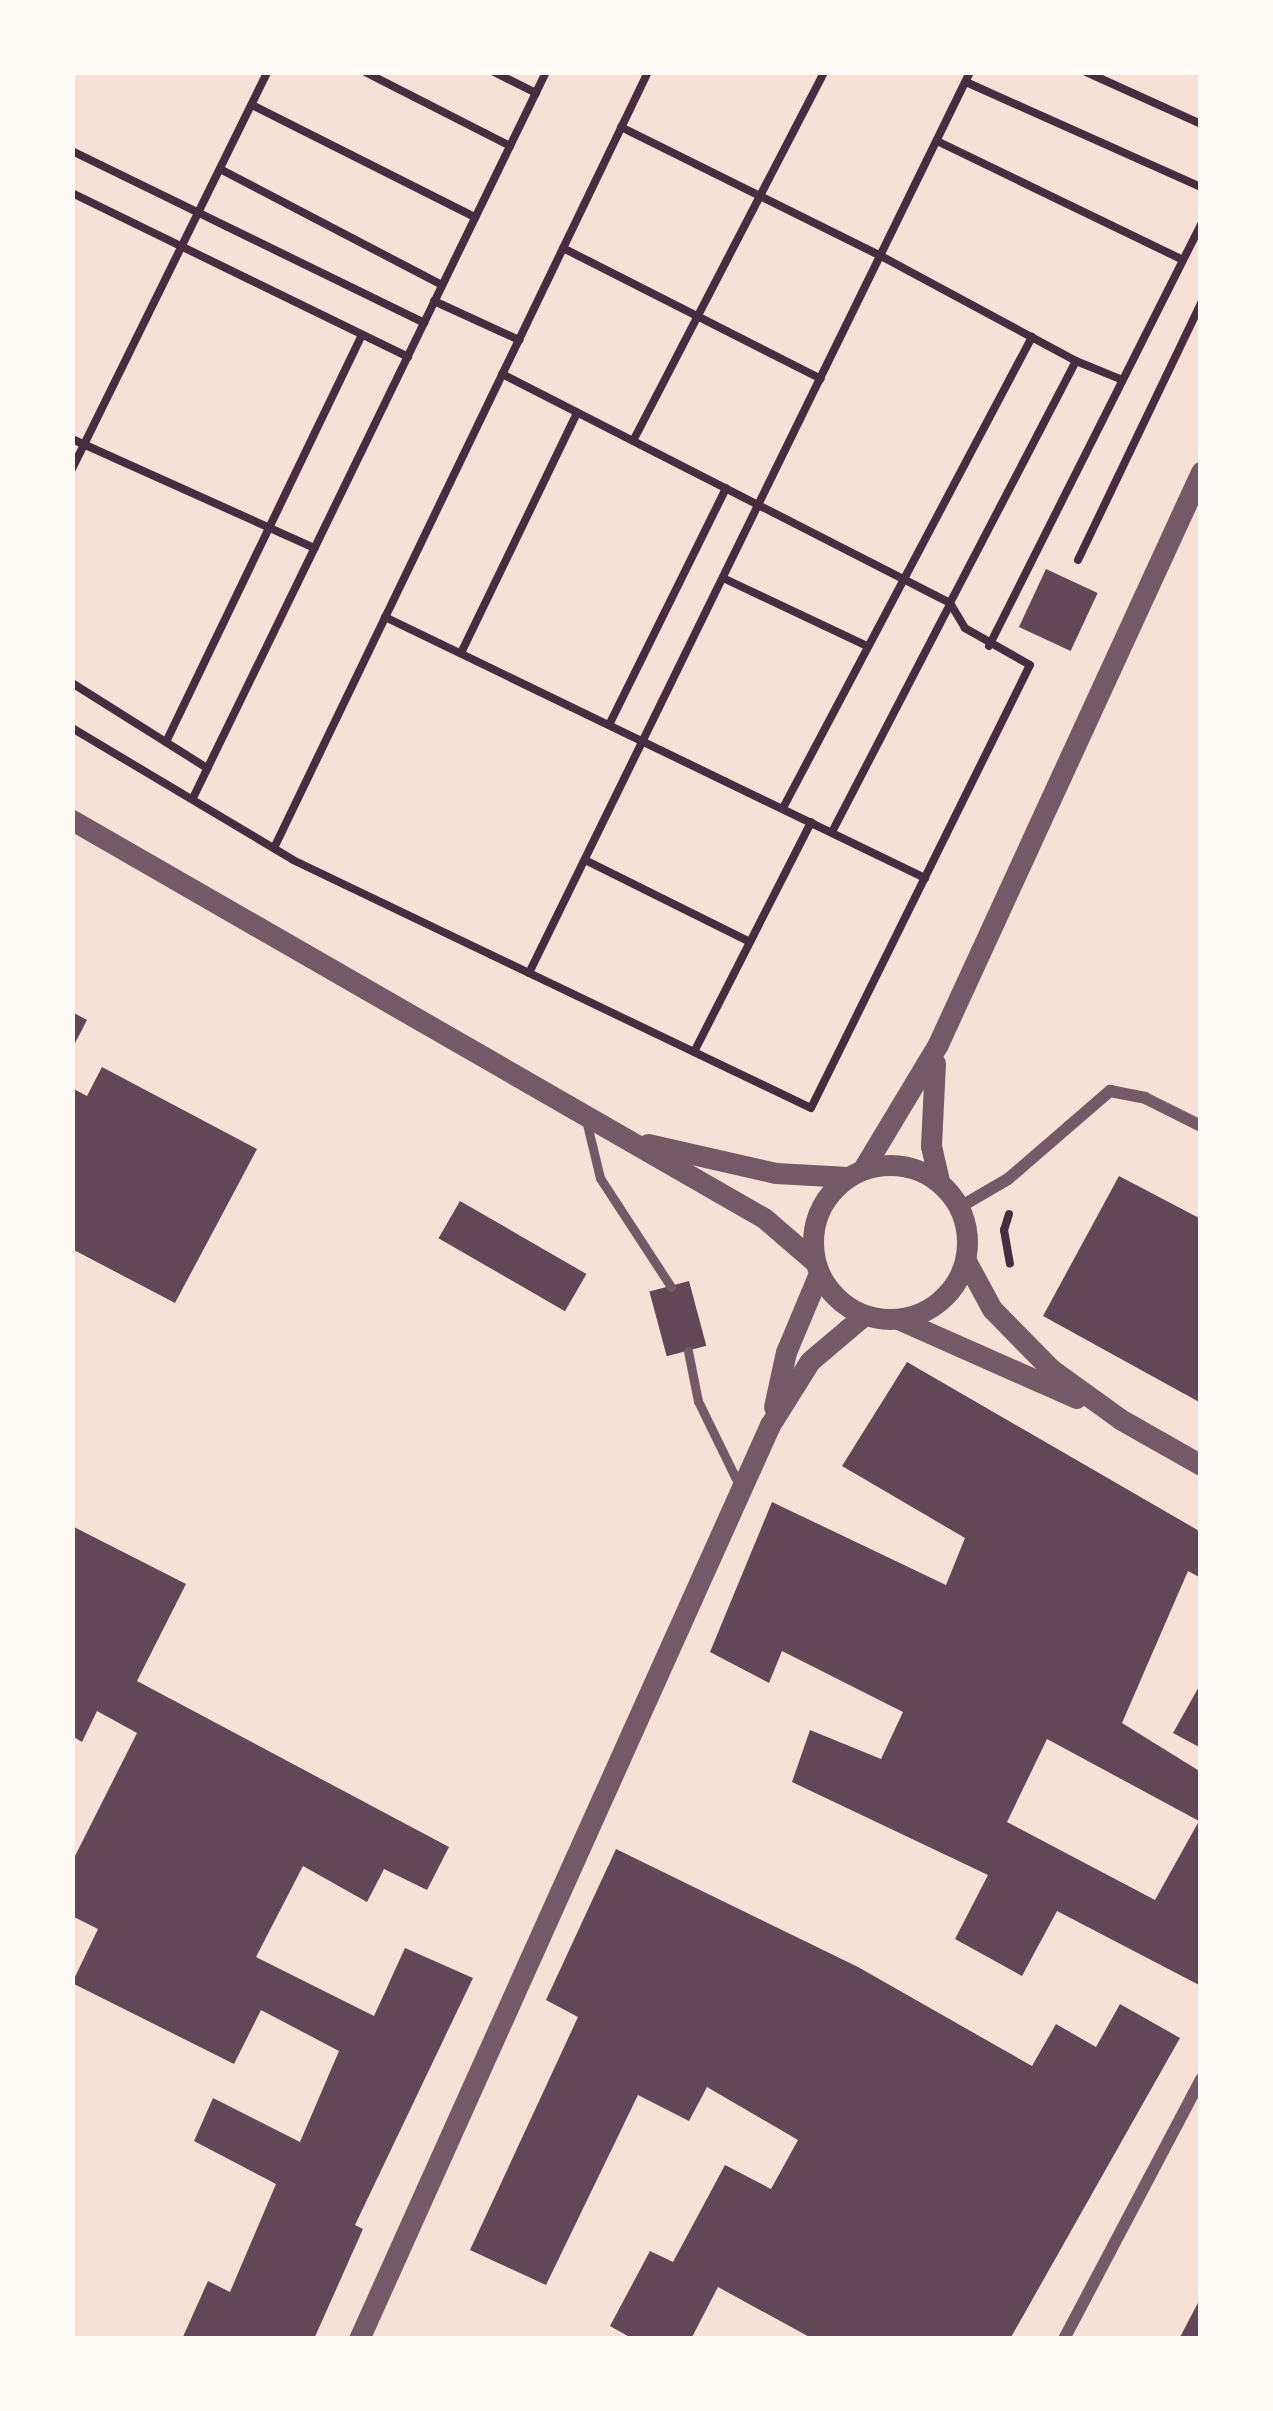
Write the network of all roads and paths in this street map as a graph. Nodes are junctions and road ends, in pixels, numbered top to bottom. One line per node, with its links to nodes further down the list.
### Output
1 (267, 72): 10 (path)
2 (365, 72): 14 (path)
3 (494, 72): 9 (path)
4 (546, 72): 9 (path)
5 (648, 72): 12 (path)
6 (824, 72): 19 (path)
7 (1086, 72): 11 (path)
8 (968, 77): 13 (path); 17 (path)
9 (536, 93): 14 (path)
10 (251, 104): 16 (path); 21 (path)
11 (1201, 124)
12 (621, 127): 19 (path); 23 (path)
13 (938, 141): 25 (path); 26 (path)
14 (510, 146): 21 (path)
15 (72, 151): 20 (path)
16 (220, 169): 20 (path); 27 (path)
17 (1201, 187)
18 (72, 194): 24 (path)
19 (760, 195): 25 (path); 30 (path)
20 (198, 213): 24 (path); 31 (path)
21 (475, 218): 27 (path)
22 (1201, 224): 26 (path)
23 (562, 248): 30 (path); 34 (path)
24 (180, 249): 32 (path); 43 (path)
25 (881, 256): 33 (path); 38 (path)
26 (1179, 258): 39 (path)
27 (442, 285): 28 (path)
28 (434, 301): 31 (path); 34 (path)
29 (1201, 302): 50 (path)
30 (696, 319): 38 (path); 42 (path)
31 (424, 323): 35 (path)
32 (362, 335): 35 (path); 48 (path)
33 (1032, 337): 36 (path); 52 (path)
34 (519, 340): 37 (path)
35 (408, 357): 49 (path)
36 (1076, 362): 39 (path); 53 (path)
37 (502, 374): 40 (path); 54 (path)
38 (821, 379): 47 (path)
39 (1120, 379): 56 (path)
40 (578, 413): 42 (path); 57 (path)
41 (72, 439): 43 (path)
42 (633, 442): 46 (path)
43 (84, 446): 44 (path); 48 (path)
44 (72, 469)
45 (1201, 472): 74 (street)
46 (726, 488): 47 (path); 59 (path)
47 (759, 505): 51 (path); 52 (path)
48 (270, 528): 49 (path); 62 (path)
49 (315, 548): 63 (path)
50 (1078, 560)
51 (723, 578): 55 (path); 61 (path)
52 (903, 579): 53 (path); 55 (path)
53 (950, 603): 56 (path); 68 (path)
54 (385, 617): 57 (path); 69 (path)
55 (867, 646): 65 (path)
56 (989, 646): 71 (path)
57 (461, 653): 59 (path)
58 (72, 683): 62 (path)
59 (610, 723): 61 (path)
60 (72, 728): 64 (path)
61 (644, 740): 65 (path); 70 (path)
62 (166, 742): 63 (path)
63 (207, 768): 64 (path)
64 (193, 797): 69 (path)
65 (783, 808): 67 (path)
66 (72, 820): 76 (street)
67 (811, 822): 68 (path); 72 (path)
68 (832, 832): 71 (path)
69 (274, 848): 73 (path)
70 (585, 860): 72 (path); 73 (path)
71 (925, 878): 75 (path)
72 (750, 942): 75 (path)
73 (529, 973): 75 (path)
74 (938, 1044): 79 (street); 80 (street)
75 (694, 1052)
76 (585, 1115): 78 (street); 86 (lane)
77 (1201, 1126): 81 (street)
78 (626, 1138): 79 (street); 85 (street)
79 (856, 1173): 80 (street); 85 (street)
80 (939, 1182): 82 (street)
81 (999, 1186): 82 (street); 84 (path)
82 (960, 1207): 83 (street)
83 (966, 1261): 88 (street); 90 (street)
84 (1011, 1268)
85 (816, 1269): 87 (street); 91 (street)
86 (671, 1287)
87 (863, 1316): 88 (street); 91 (street)
88 (898, 1319): 90 (street)
89 (688, 1351): 93 (lane)
90 (1120, 1419): 92 (street)
91 (770, 1425): 93 (street)
92 (1201, 1465)
93 (742, 1489): 95 (street)
94 (1201, 2079): 96 (street)
95 (360, 2339)
96 (1064, 2339)

